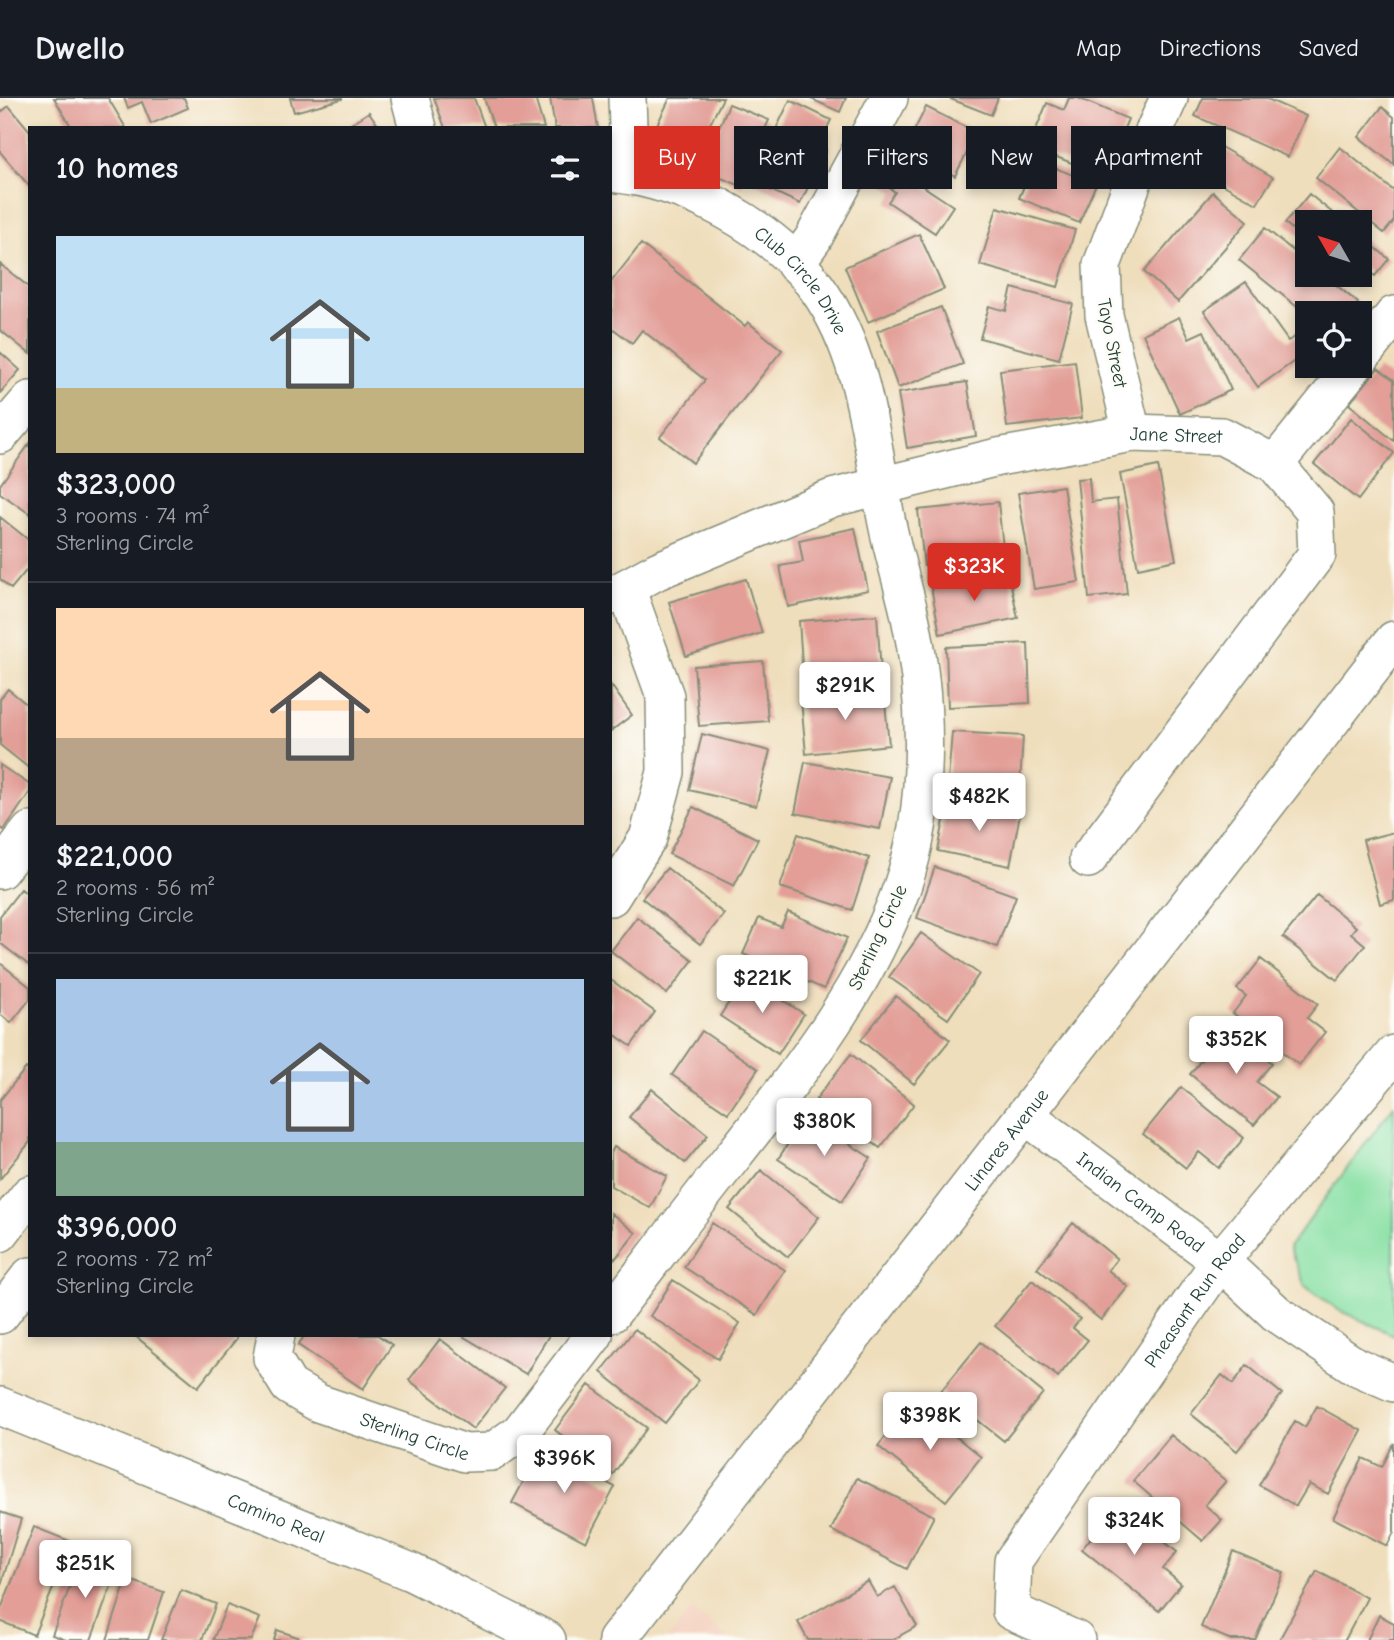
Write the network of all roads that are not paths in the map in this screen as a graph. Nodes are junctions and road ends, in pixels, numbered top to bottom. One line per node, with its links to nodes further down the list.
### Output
1 (410, 98): 5 (street)
2 (628, 98): 6 (street)
3 (889, 98): 7 (street)
4 (1169, 98): 12 (street, Tayo Street)
5 (417, 126)
6 (616, 173): 7 (street, Club Circle Drive)
7 (795, 264): 15 (street, Club Circle Drive)
8 (1394, 316): 9 (street)
9 (1372, 343)
10 (1343, 378): 14 (street)
11 (28, 402): 13 (street)
12 (1132, 433): 14 (street, Jane Street); 15 (street, Jane Street)
13 (0, 435)
14 (1275, 464): 19 (street, Jane Street)
15 (881, 485): 16 (street, Jane Street); 28 (street, Sterling Circle)
16 (618, 592): 21 (street)
17 (1394, 640): 23 (street, Linares Avenue)
18 (28, 834): 20 (street)
19 (1088, 859)
20 (0, 870)
21 (612, 895)
22 (1394, 1054): 26 (street, Pheasant Run Road)
23 (1025, 1115): 26 (street, Indian Camp Road); 35 (street, Linares Avenue)
24 (28, 1198): 25 (street)
25 (0, 1233)
26 (1220, 1261): 32 (street, Indian Camp Road); 36 (street, Pheasant Run Road)
27 (28, 1279): 29 (street)
28 (612, 1313)
29 (0, 1315)
30 (276, 1337): 31 (street, Sterling Circle)
31 (592, 1337)
32 (1394, 1383)
33 (0, 1406): 34 (street, Camino Real)
34 (547, 1640)
35 (617, 1640)
36 (1076, 1640)

